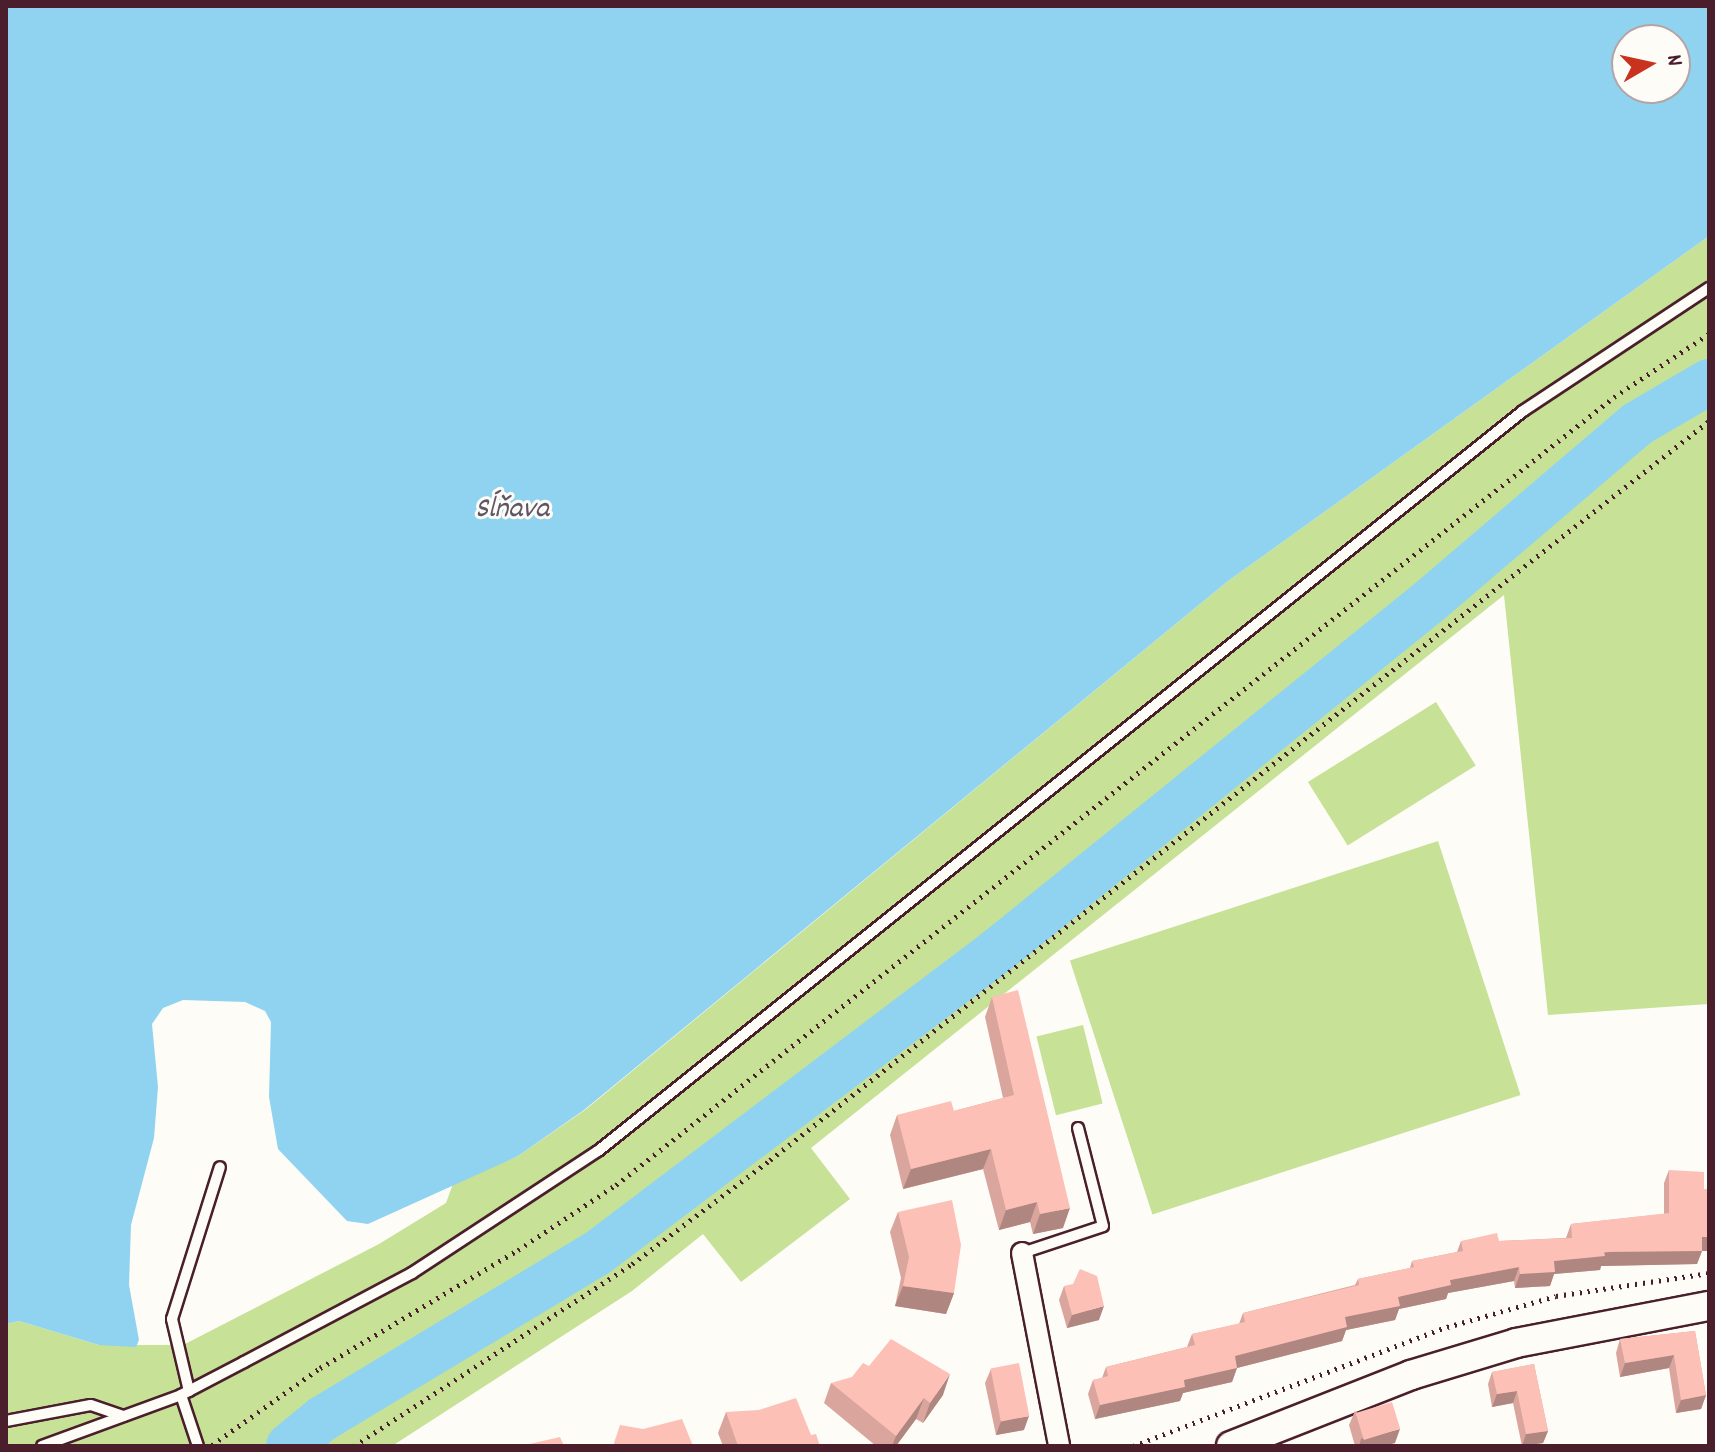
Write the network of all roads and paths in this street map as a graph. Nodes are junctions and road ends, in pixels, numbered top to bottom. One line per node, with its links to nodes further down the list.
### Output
1 (1709, 288): 8 (lane)
2 (1709, 334): 13 (path)
3 (1709, 421): 14 (path)
4 (1078, 1128): 6 (lane)
5 (220, 1167): 8 (lane)
6 (1022, 1253): 15 (street)
7 (1709, 1306): 16 (main road)
8 (185, 1393): 9 (lane); 12 (lane)
9 (123, 1416): 10 (lane); 11 (lane)
10 (6, 1421)
11 (42, 1446)
12 (198, 1446)
13 (211, 1446)
14 (354, 1446)
15 (1059, 1446)
16 (1231, 1446)

